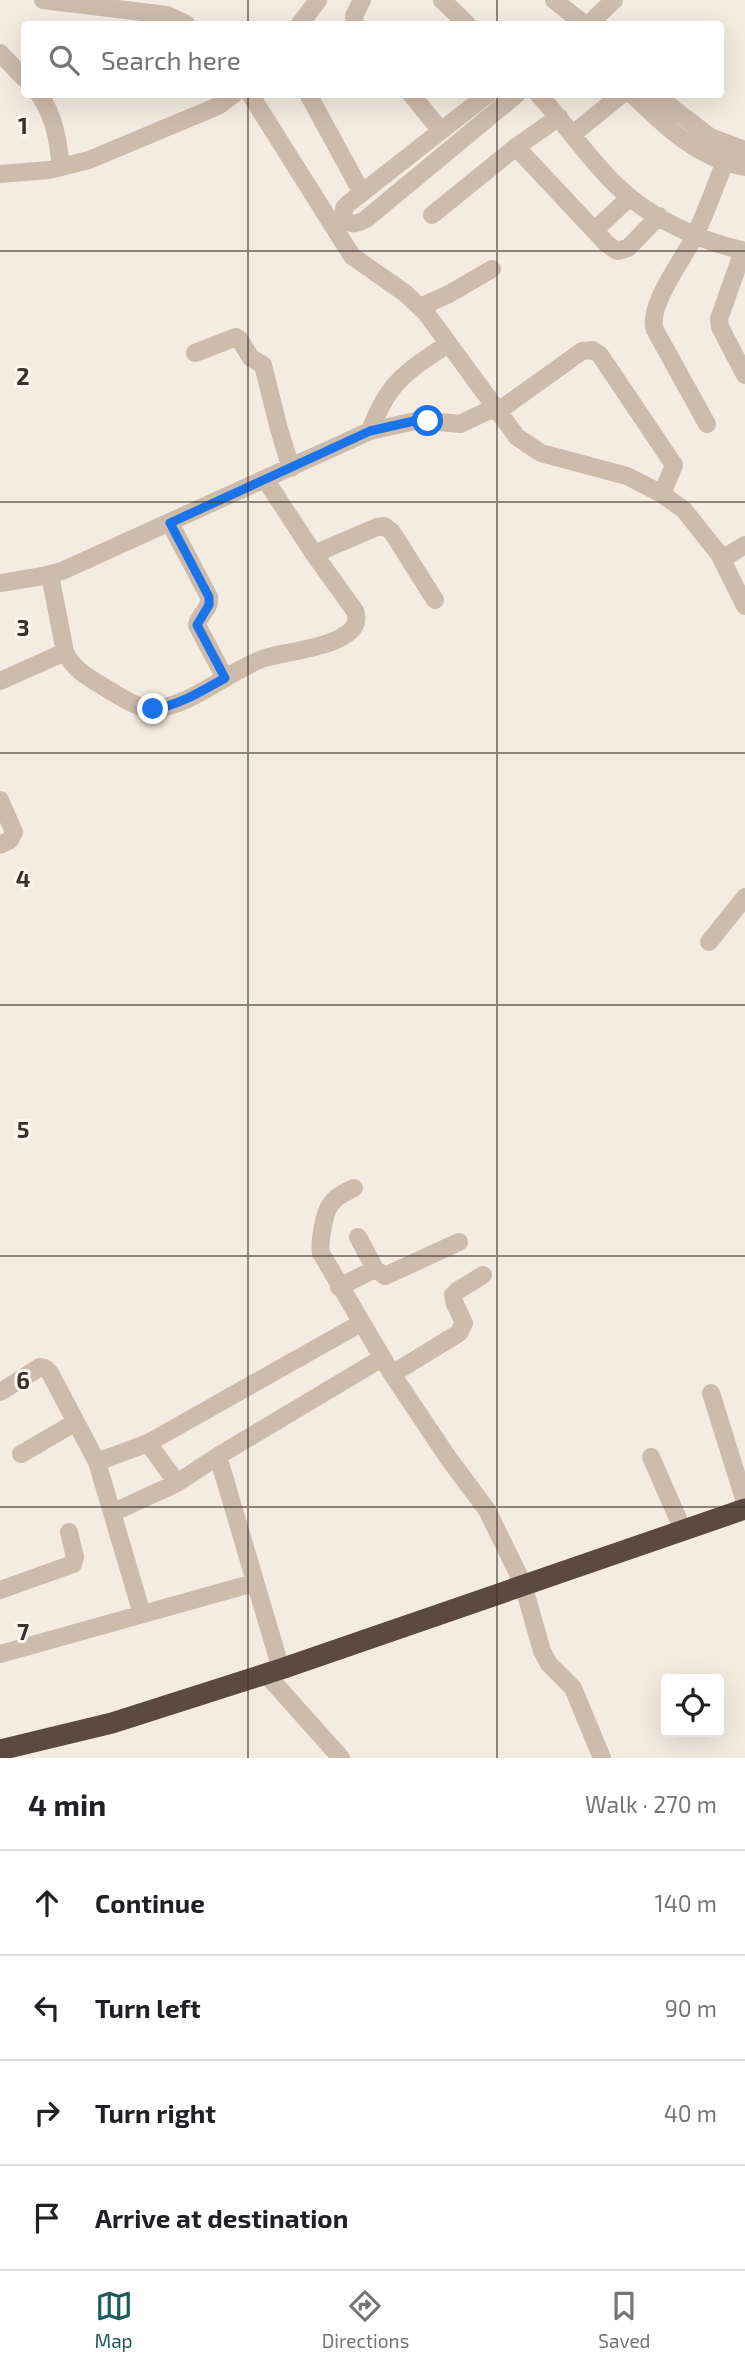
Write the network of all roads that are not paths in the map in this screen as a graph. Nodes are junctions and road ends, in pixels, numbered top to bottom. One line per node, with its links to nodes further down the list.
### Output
1 (43, 0): 7 (street)
2 (318, 0): 8 (street)
3 (362, 0): 9 (street)
4 (442, 0): 10 (street)
5 (554, 0): 11 (street)
6 (614, 0): 12 (street)
7 (180, 21)
8 (302, 21)
9 (355, 21)
10 (464, 21)
11 (583, 21)
12 (590, 21)
13 (0, 53): 14 (street)
14 (21, 75)
15 (41, 98): 32 (street)
16 (229, 98): 32 (street)
17 (253, 98): 43 (street)
18 (310, 98): 35 (street)
19 (414, 98): 27 (street)
20 (483, 98): 27 (street)
21 (512, 98): 35 (street)
22 (541, 98): 26 (street)
23 (617, 98): 28 (street)
24 (636, 98): 31 (street)
25 (659, 98): 30 (street)
26 (558, 117): 28 (street); 29 (street)
27 (441, 131): 35 (street)
28 (573, 134): 36 (street)
29 (516, 147): 37 (street); 39 (street)
30 (745, 150)
31 (725, 162): 33 (street); 40 (street)
32 (61, 167): 34 (street)
33 (745, 167)
34 (0, 174)
35 (362, 193)
36 (630, 197): 38 (street); 39 (street)
37 (432, 215)
38 (659, 216): 39 (street); 40 (street)
39 (595, 230)
40 (696, 235): 41 (street); 49 (street)
41 (744, 251): 45 (street)
42 (492, 268): 43 (street)
43 (420, 307): 44 (street)
44 (448, 344): 48 (street); 50 (street)
45 (739, 352): 47 (street)
46 (195, 353): 51 (street)
47 (745, 375)
48 (496, 410): 50 (street); 53 (street); 53 (street)
49 (707, 424)
50 (370, 431): 51 (street)
51 (291, 468): 52 (street)
52 (265, 479): 54 (street); 56 (street)
53 (662, 494): 57 (street)
54 (170, 523): 58 (street); 63 (street)
55 (745, 545): 57 (street)
56 (314, 554): 60 (street); 63 (street)
57 (719, 554): 61 (street)
58 (50, 575): 59 (street); 62 (street)
59 (0, 583)
60 (435, 600)
61 (745, 606)
62 (65, 652): 63 (street); 64 (street)
63 (225, 678)
64 (0, 681)
65 (0, 800): 66 (street)
66 (0, 845)
67 (745, 897): 68 (street)
68 (709, 942)
69 (354, 1188): 74 (street)
70 (358, 1237): 72 (street)
71 (459, 1242): 72 (street)
72 (375, 1269): 74 (street)
73 (483, 1275): 77 (street)
74 (339, 1287): 75 (street)
75 (361, 1323): 76 (street); 81 (street)
76 (382, 1358): 77 (street); 83 (street)
77 (392, 1374): 93 (street)
78 (0, 1392): 80 (street)
79 (711, 1394): 87 (street)
80 (76, 1422): 82 (street); 85 (street)
81 (148, 1443): 85 (street); 86 (street)
82 (21, 1454)
83 (218, 1456): 86 (street); 92 (street)
84 (651, 1458): 90 (street)
85 (97, 1462): 89 (street)
86 (177, 1483): 89 (street)
87 (745, 1502)
88 (745, 1509): 90 (highway)
89 (112, 1513): 95 (street)
90 (683, 1531): 93 (highway)
91 (69, 1532): 94 (street)
92 (254, 1583): 95 (street); 97 (street)
93 (523, 1584): 97 (highway); 100 (street)
94 (0, 1590)
95 (142, 1615): 96 (street)
96 (0, 1654)
97 (274, 1672): 98 (highway); 99 (street)
98 (0, 1750)
99 (341, 1758)
100 (602, 1758)

